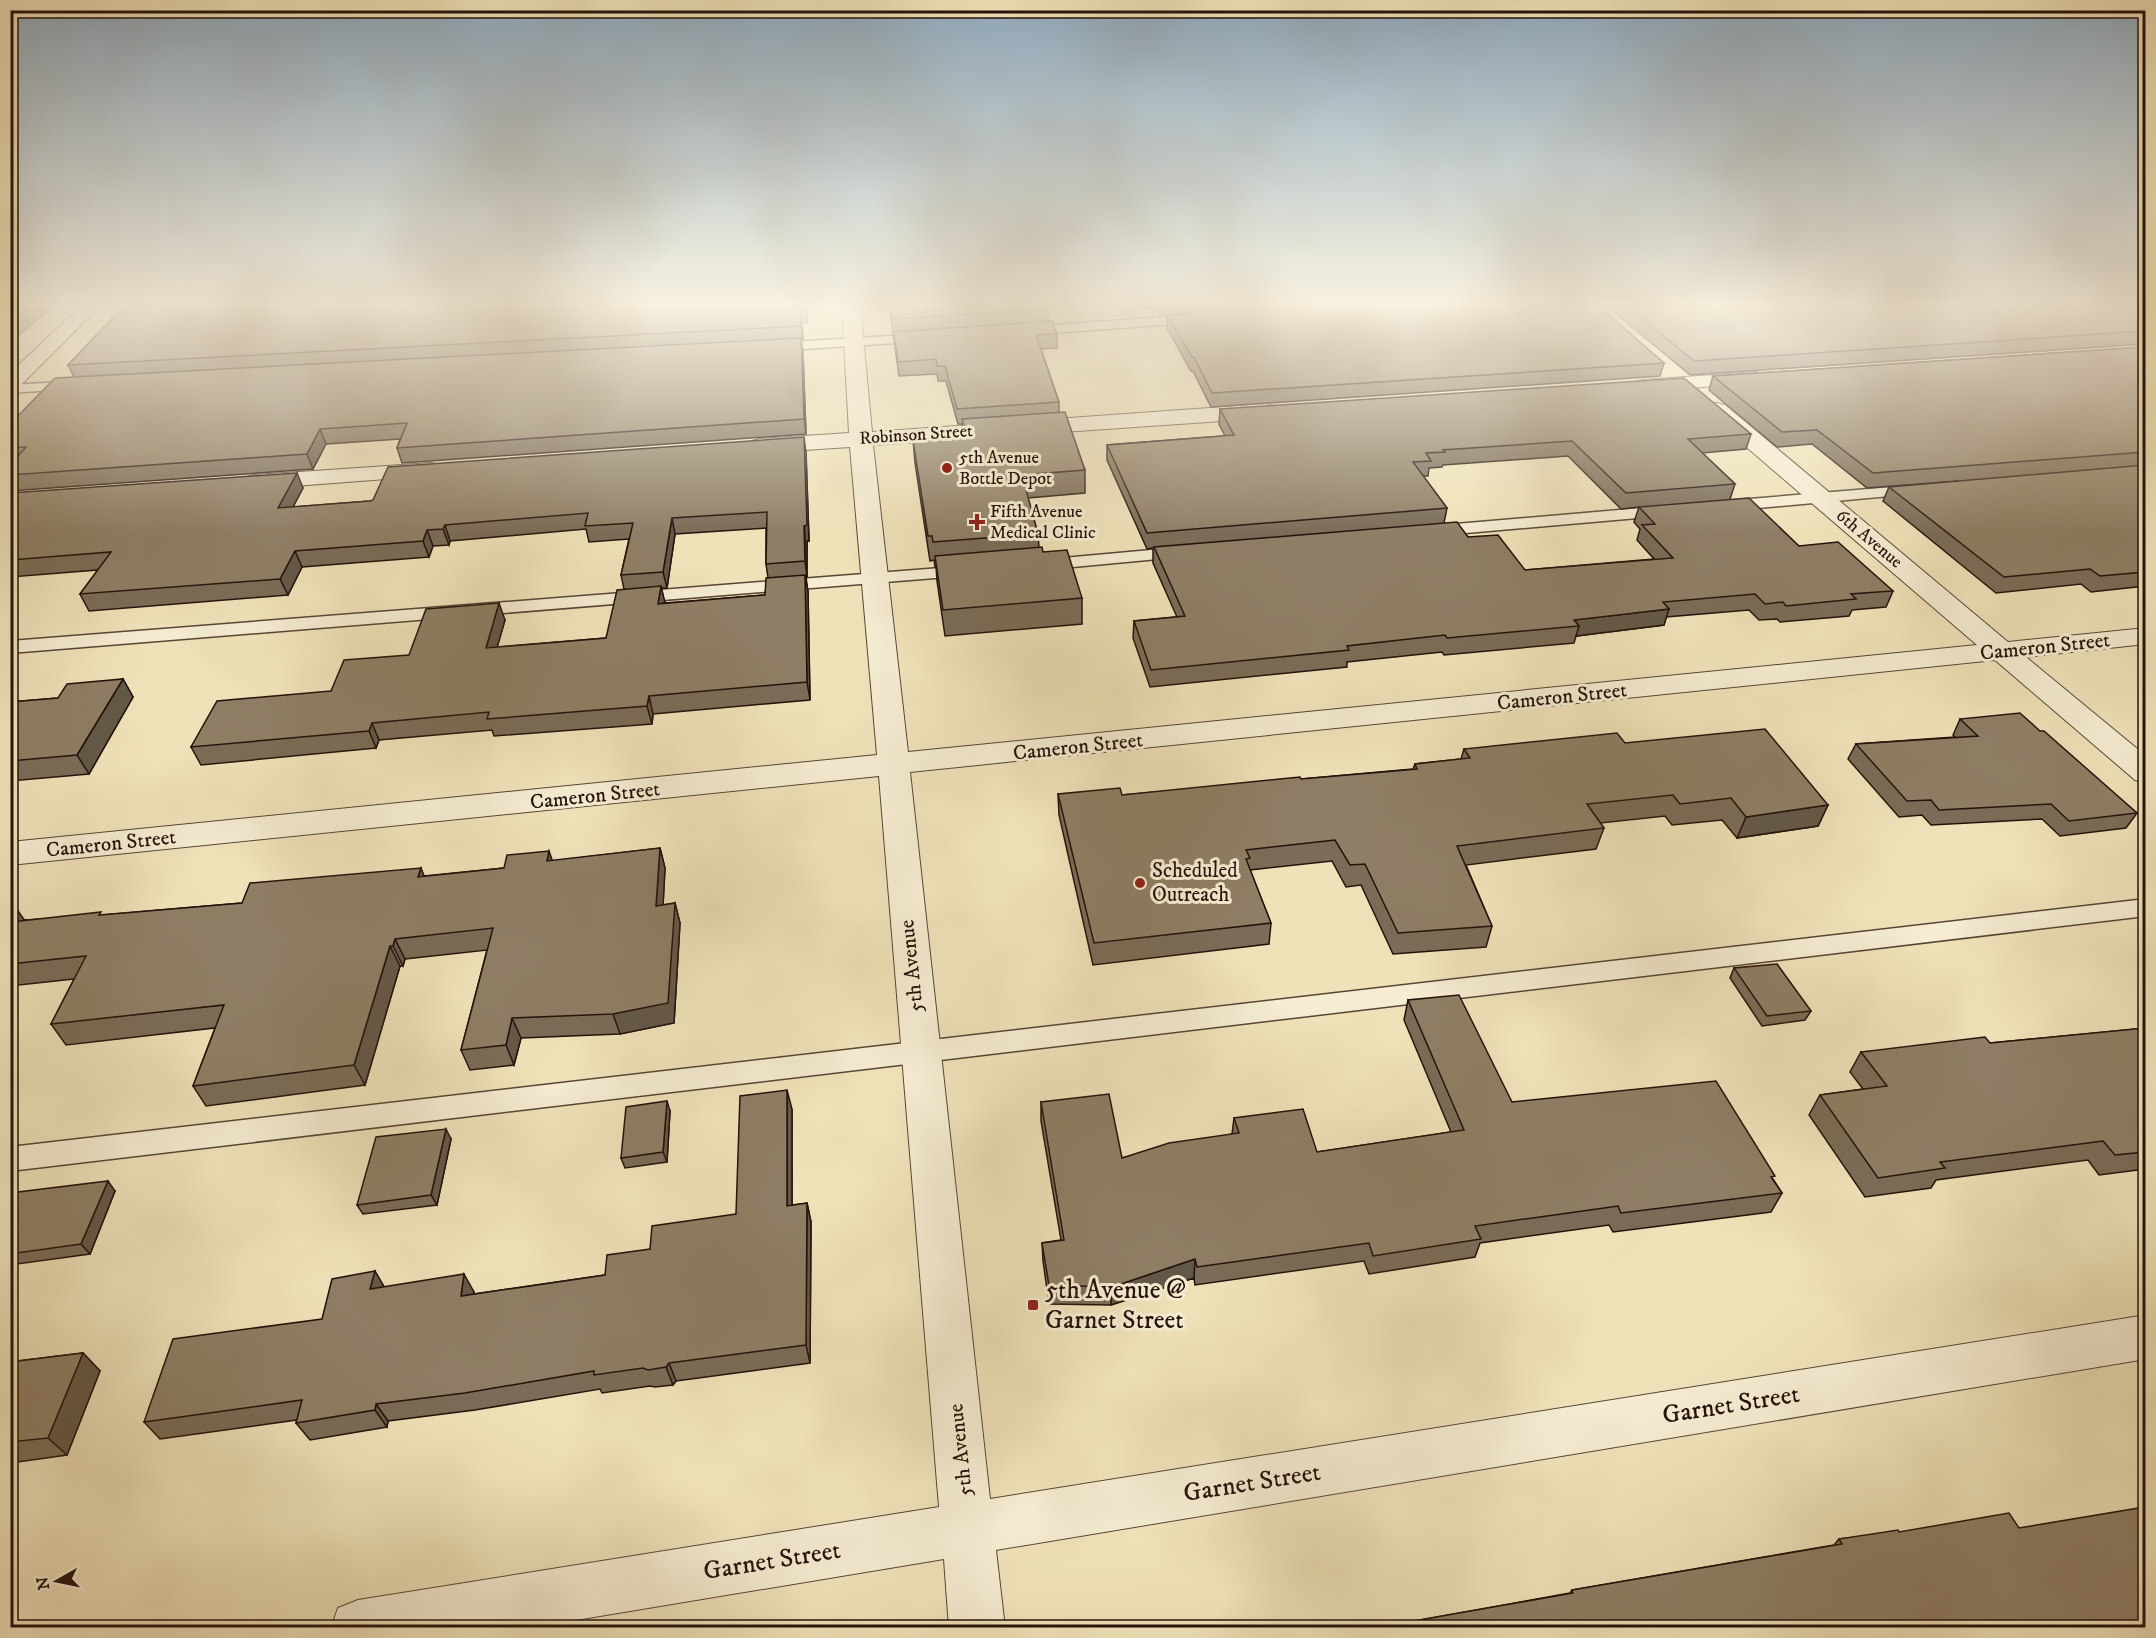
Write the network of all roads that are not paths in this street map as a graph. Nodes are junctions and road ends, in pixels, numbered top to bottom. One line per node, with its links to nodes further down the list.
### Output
1 (857, 381): 8 (street, 5th Avenue)
2 (1706, 381): 3 (street)
3 (1685, 383): 6 (street); 13 (street, 6th Avenue)
4 (94, 384): 5 (lane)
5 (10, 387)
6 (1625, 387)
7 (1291, 410): 8 (street, Robinson Street)
8 (861, 439): 9 (street, Robinson Street); 20 (street, 5th Avenue)
9 (743, 447)
10 (447, 469): 11 (street)
11 (235, 484)
12 (1936, 489): 13 (lane)
13 (1820, 498): 14 (lane); 23 (street, 6th Avenue)
14 (1713, 507)
15 (1689, 509): 16 (lane)
16 (1414, 533)
17 (1199, 551): 18 (lane)
18 (1020, 566)
19 (984, 570): 20 (lane)
20 (876, 579): 22 (lane); 24 (street, 5th Avenue)
21 (2145, 636): 23 (street, Cameron Street)
22 (10, 647)
23 (2001, 651): 24 (street, Cameron Street); 25 (street, 6th Avenue)
24 (893, 766): 26 (street, Cameron Street); 28 (street, 5th Avenue)
25 (2145, 773)
26 (10, 854)
27 (2145, 907): 28 (lane)
28 (921, 1051): 29 (lane); 31 (street, 5th Avenue)
29 (10, 1159)
30 (2145, 1337): 31 (street, Garnet Street)
31 (969, 1529): 32 (street, Garnet Street); 33 (street, 5th Avenue)
32 (358, 1628)
33 (977, 1628)

